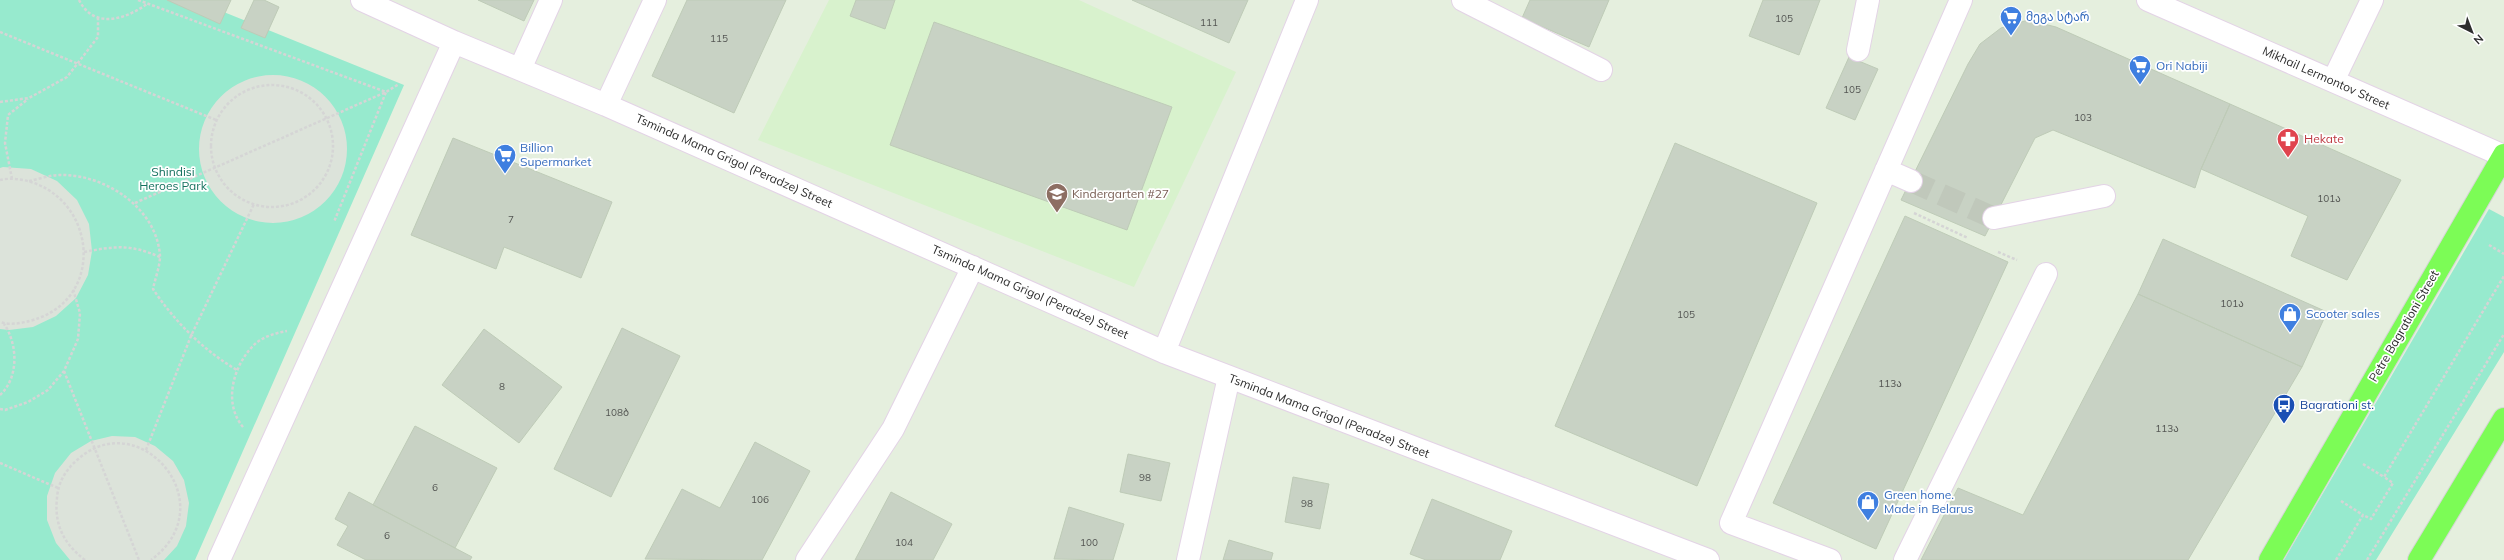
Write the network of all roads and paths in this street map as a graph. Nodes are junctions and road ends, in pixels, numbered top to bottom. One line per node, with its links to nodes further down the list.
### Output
1 (79, 0): 13 (path)
2 (138, 0): 12 (path)
3 (362, 0): 15 (street, Tsminda Mama Grigol (Peradze) Street)
4 (551, 0): 18 (street)
5 (656, 0): 25 (street)
6 (1307, 0): 54 (street)
7 (1463, 0): 19 (street)
8 (1868, 0): 16 (street)
9 (1961, 0): 30 (street)
10 (2148, 0): 21 (street, Mikhail Lermontov Street)
11 (2372, 0): 21 (street)
12 (148, 4): 13 (path); 22 (path)
13 (98, 17): 17 (path)
14 (0, 32): 17 (path)
15 (454, 42): 18 (street, Tsminda Mama Grigol (Peradze) Street); 73 (street)
16 (1858, 50)
17 (77, 64): 23 (path); 27 (path)
18 (520, 69): 25 (street, Tsminda Mama Grigol (Peradze) Street)
19 (1601, 70)
20 (405, 80): 22 (path)
21 (2333, 81): 28 (street, Mikhail Lermontov Street)
22 (386, 92): 26 (path); 40 (path)
23 (29, 98): 24 (path); 31 (path)
24 (0, 102)
25 (606, 105): 45 (street, Tsminda Mama Grigol (Peradze) Street)
26 (326, 118): 27 (path); 29 (path); 38 (path)
27 (216, 120): 29 (path)
28 (2504, 156): 79 (main road, Petre Bagrationi Street)
29 (214, 168): 37 (path); 38 (path)
30 (1886, 170): 34 (street); 35 (street)
31 (12, 179): 32 (path); 33 (path)
32 (0, 180)
33 (29, 181): 37 (path); 43 (path)
34 (1911, 181)
35 (1875, 195): 41 (path); 77 (street)
36 (2104, 196): 39 (street)
37 (135, 203): 44 (path)
38 (254, 204): 52 (path)
39 (1994, 218)
40 (331, 229)
41 (1975, 241)
42 (1996, 251): 46 (path)
43 (84, 252): 44 (path); 48 (path)
44 (160, 257): 52 (path)
45 (974, 267): 54 (street, Tsminda Mama Grigol (Peradze) Street); 74 (street)
46 (2046, 274): 78 (street)
47 (2504, 276): 66 (path)
48 (73, 288): 50 (path); 56 (path)
49 (0, 322): 50 (path)
50 (4, 323): 58 (path)
51 (2504, 334): 81 (path)
52 (192, 336): 55 (path); 63 (path)
53 (288, 338): 55 (path)
54 (1164, 352): 57 (street, Tsminda Mama Grigol (Peradze) Street)
55 (237, 370): 61 (path)
56 (64, 371): 59 (path); 62 (path)
57 (1229, 377): 75 (street); 76 (street, Tsminda Mama Grigol (Peradze) Street)
58 (0, 395)
59 (0, 409)
60 (2504, 419): 82 (main road)
61 (247, 432)
62 (95, 449): 63 (path); 67 (path); 71 (path)
63 (146, 450): 72 (path)
64 (0, 464): 67 (path)
65 (2359, 470): 66 (path)
66 (2384, 478): 69 (path)
67 (58, 488): 70 (path)
68 (2345, 495): 69 (path)
69 (2363, 515): 80 (path)
70 (85, 560)
71 (139, 560)
72 (151, 560)
73 (219, 560)
74 (807, 560)
75 (1188, 560)
76 (1708, 560)
77 (1830, 560)
78 (1905, 560)
79 (2270, 560)
80 (2336, 560)
81 (2367, 560)
82 (2419, 560)

